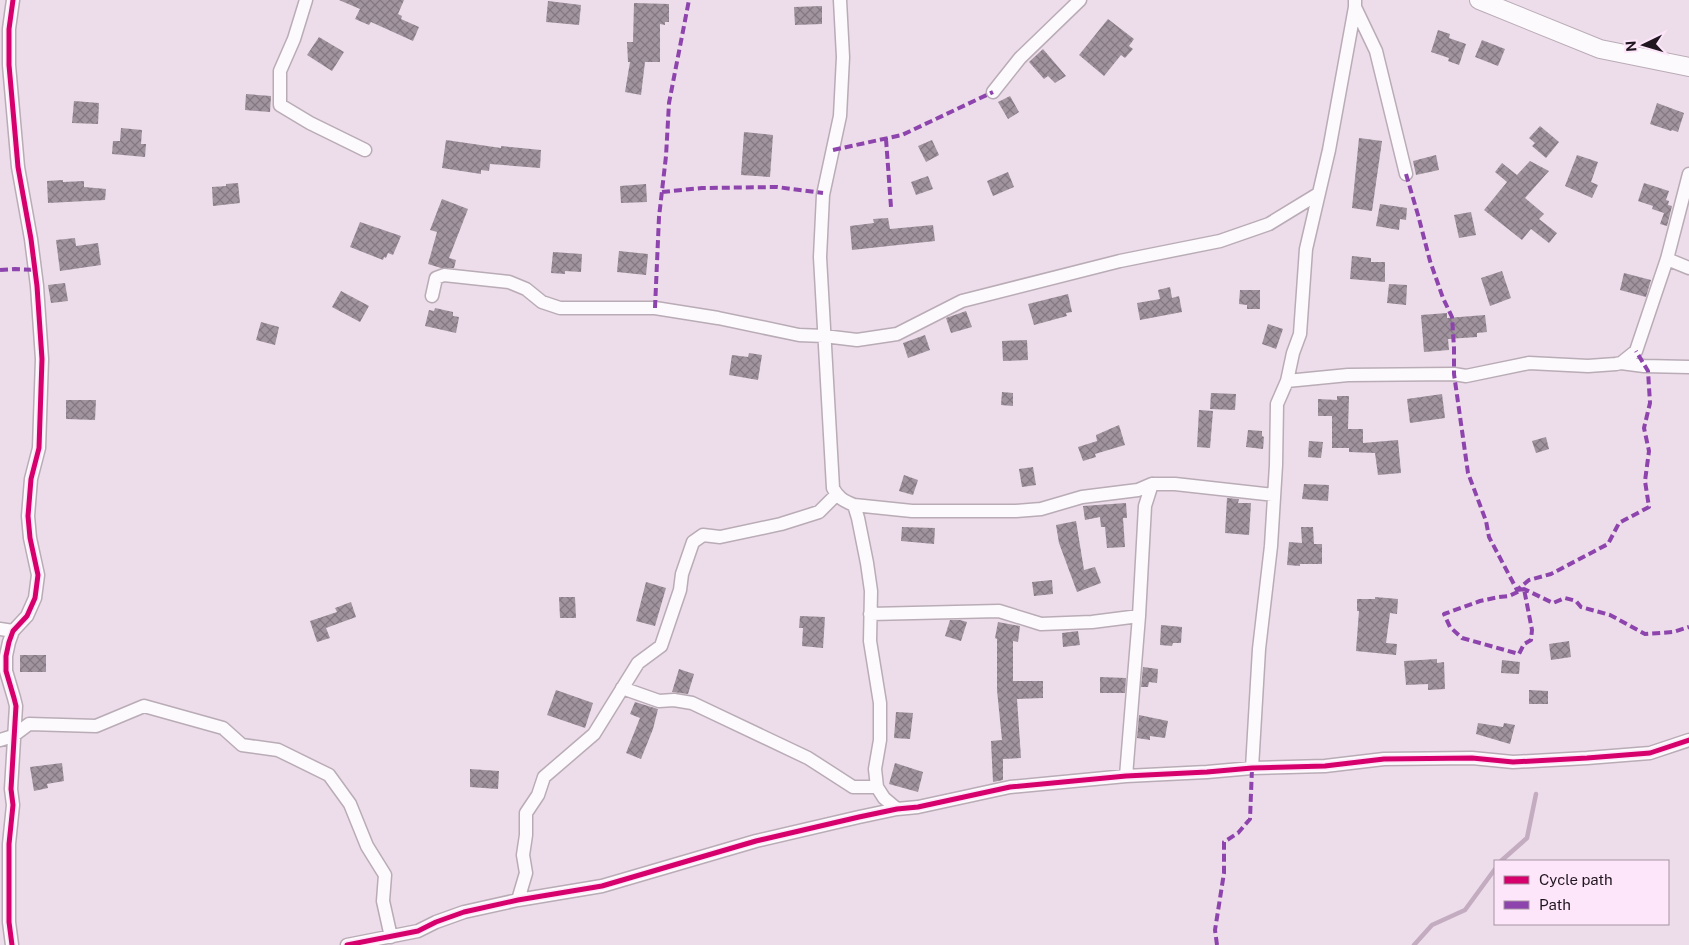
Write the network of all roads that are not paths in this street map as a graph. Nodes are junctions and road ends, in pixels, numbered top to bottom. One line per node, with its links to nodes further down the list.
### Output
1 (13, 0): 27 (street)
2 (306, 0): 9 (street)
3 (840, 0): 16 (street)
4 (1080, 0): 8 (street)
5 (1479, 0): 7 (street)
6 (1355, 3): 10 (street); 12 (street)
7 (1689, 68)
8 (993, 92)
9 (365, 150)
10 (1406, 174)
11 (1689, 174): 13 (street)
12 (1318, 194): 16 (street); 19 (street)
13 (1668, 259): 14 (street); 17 (street)
14 (1689, 268)
15 (432, 296): 16 (street)
16 (824, 336): 21 (street)
17 (1621, 363): 18 (street); 19 (street)
18 (1689, 367)
19 (1287, 380): 22 (street)
20 (1152, 484): 22 (street); 23 (street); 25 (street)
21 (836, 495): 23 (street); 28 (street)
22 (1274, 495): 32 (street)
23 (854, 505): 24 (street)
24 (870, 614): 25 (street); 34 (street)
25 (1139, 616): 33 (street)
26 (0, 629): 27 (street)
27 (14, 631): 29 (street)
28 (622, 688): 34 (street); 36 (street)
29 (13, 736): 30 (street); 37 (street); 38 (street)
30 (0, 740)
31 (1689, 740): 32 (street)
32 (1252, 768): 33 (street)
33 (1126, 776): 35 (street)
34 (877, 786): 35 (street)
35 (897, 809): 36 (street)
36 (518, 900): 37 (street)
37 (391, 937): 39 (street)
38 (12, 945)
39 (347, 945)

